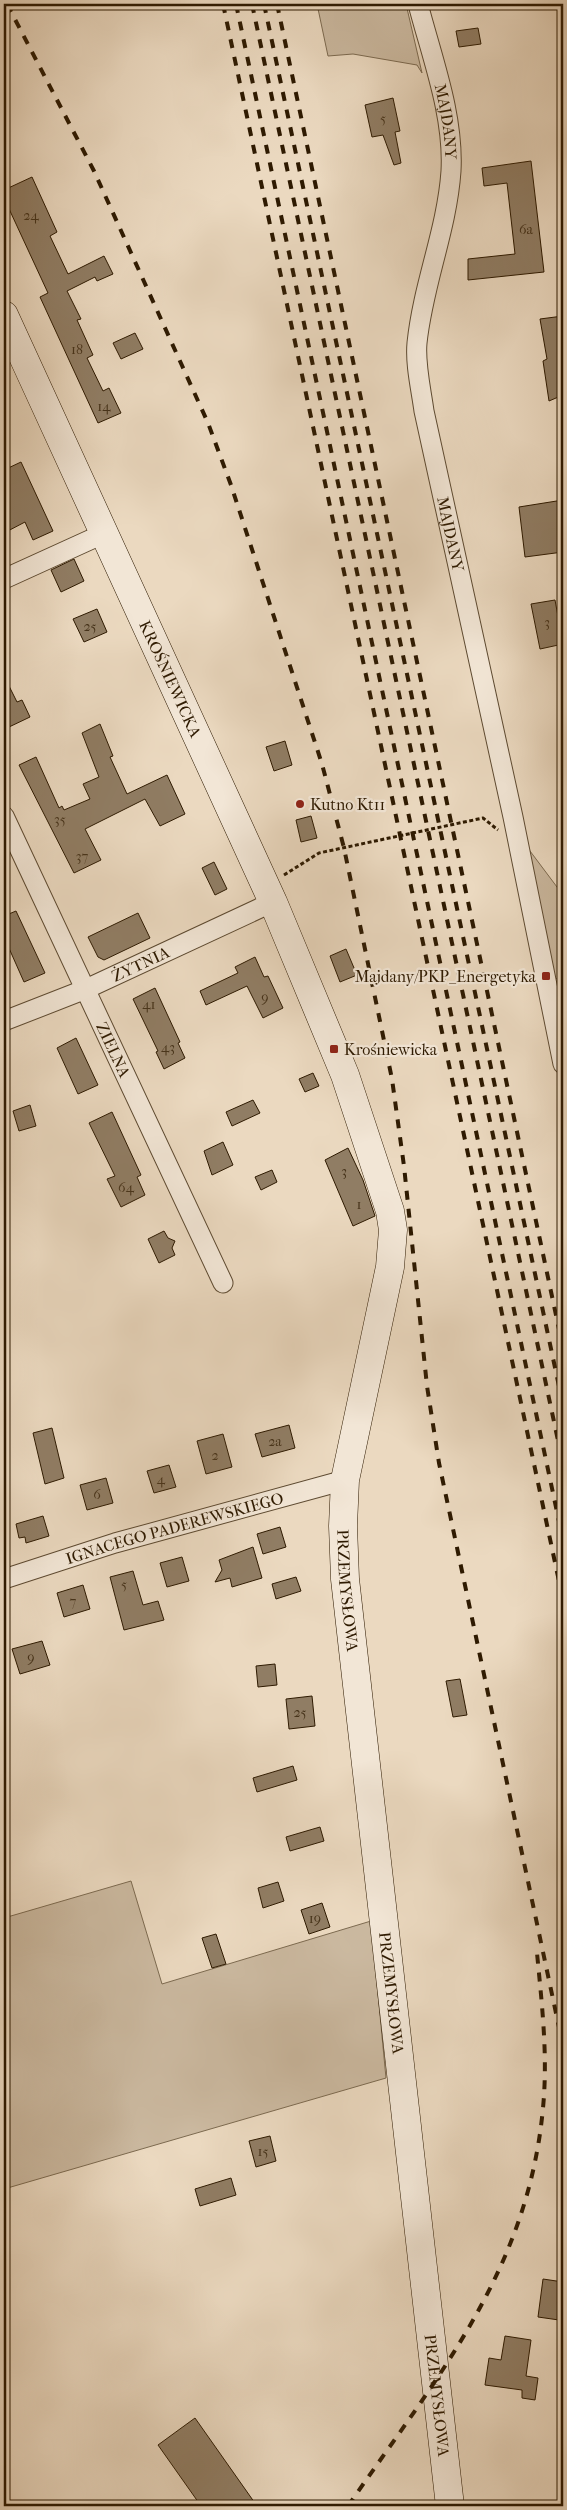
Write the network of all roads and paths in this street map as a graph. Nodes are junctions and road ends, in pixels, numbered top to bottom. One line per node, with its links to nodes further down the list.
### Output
1 (418, 4): 6 (street, MAJDANY)
2 (4, 315): 3 (street, KROŚNIEWICKA)
3 (105, 534): 4 (street); 7 (street, KROŚNIEWICKA)
4 (4, 579)
5 (4, 816): 8 (street, ZIELNA)
6 (517, 838): 7 (path); 10 (street, MAJDANY)
7 (269, 893): 8 (street, ŻYTNIA); 12 (street, KROŚNIEWICKA)
8 (86, 989): 9 (street, ŻYTNIA); 11 (street, ZIELNA)
9 (4, 1021)
10 (563, 1064)
11 (222, 1283)
12 (345, 1480): 13 (street, IGNACEGO PADEREWSKIEGO); 14 (street, PRZEMYSŁOWA)
13 (4, 1579)
14 (450, 2506)

